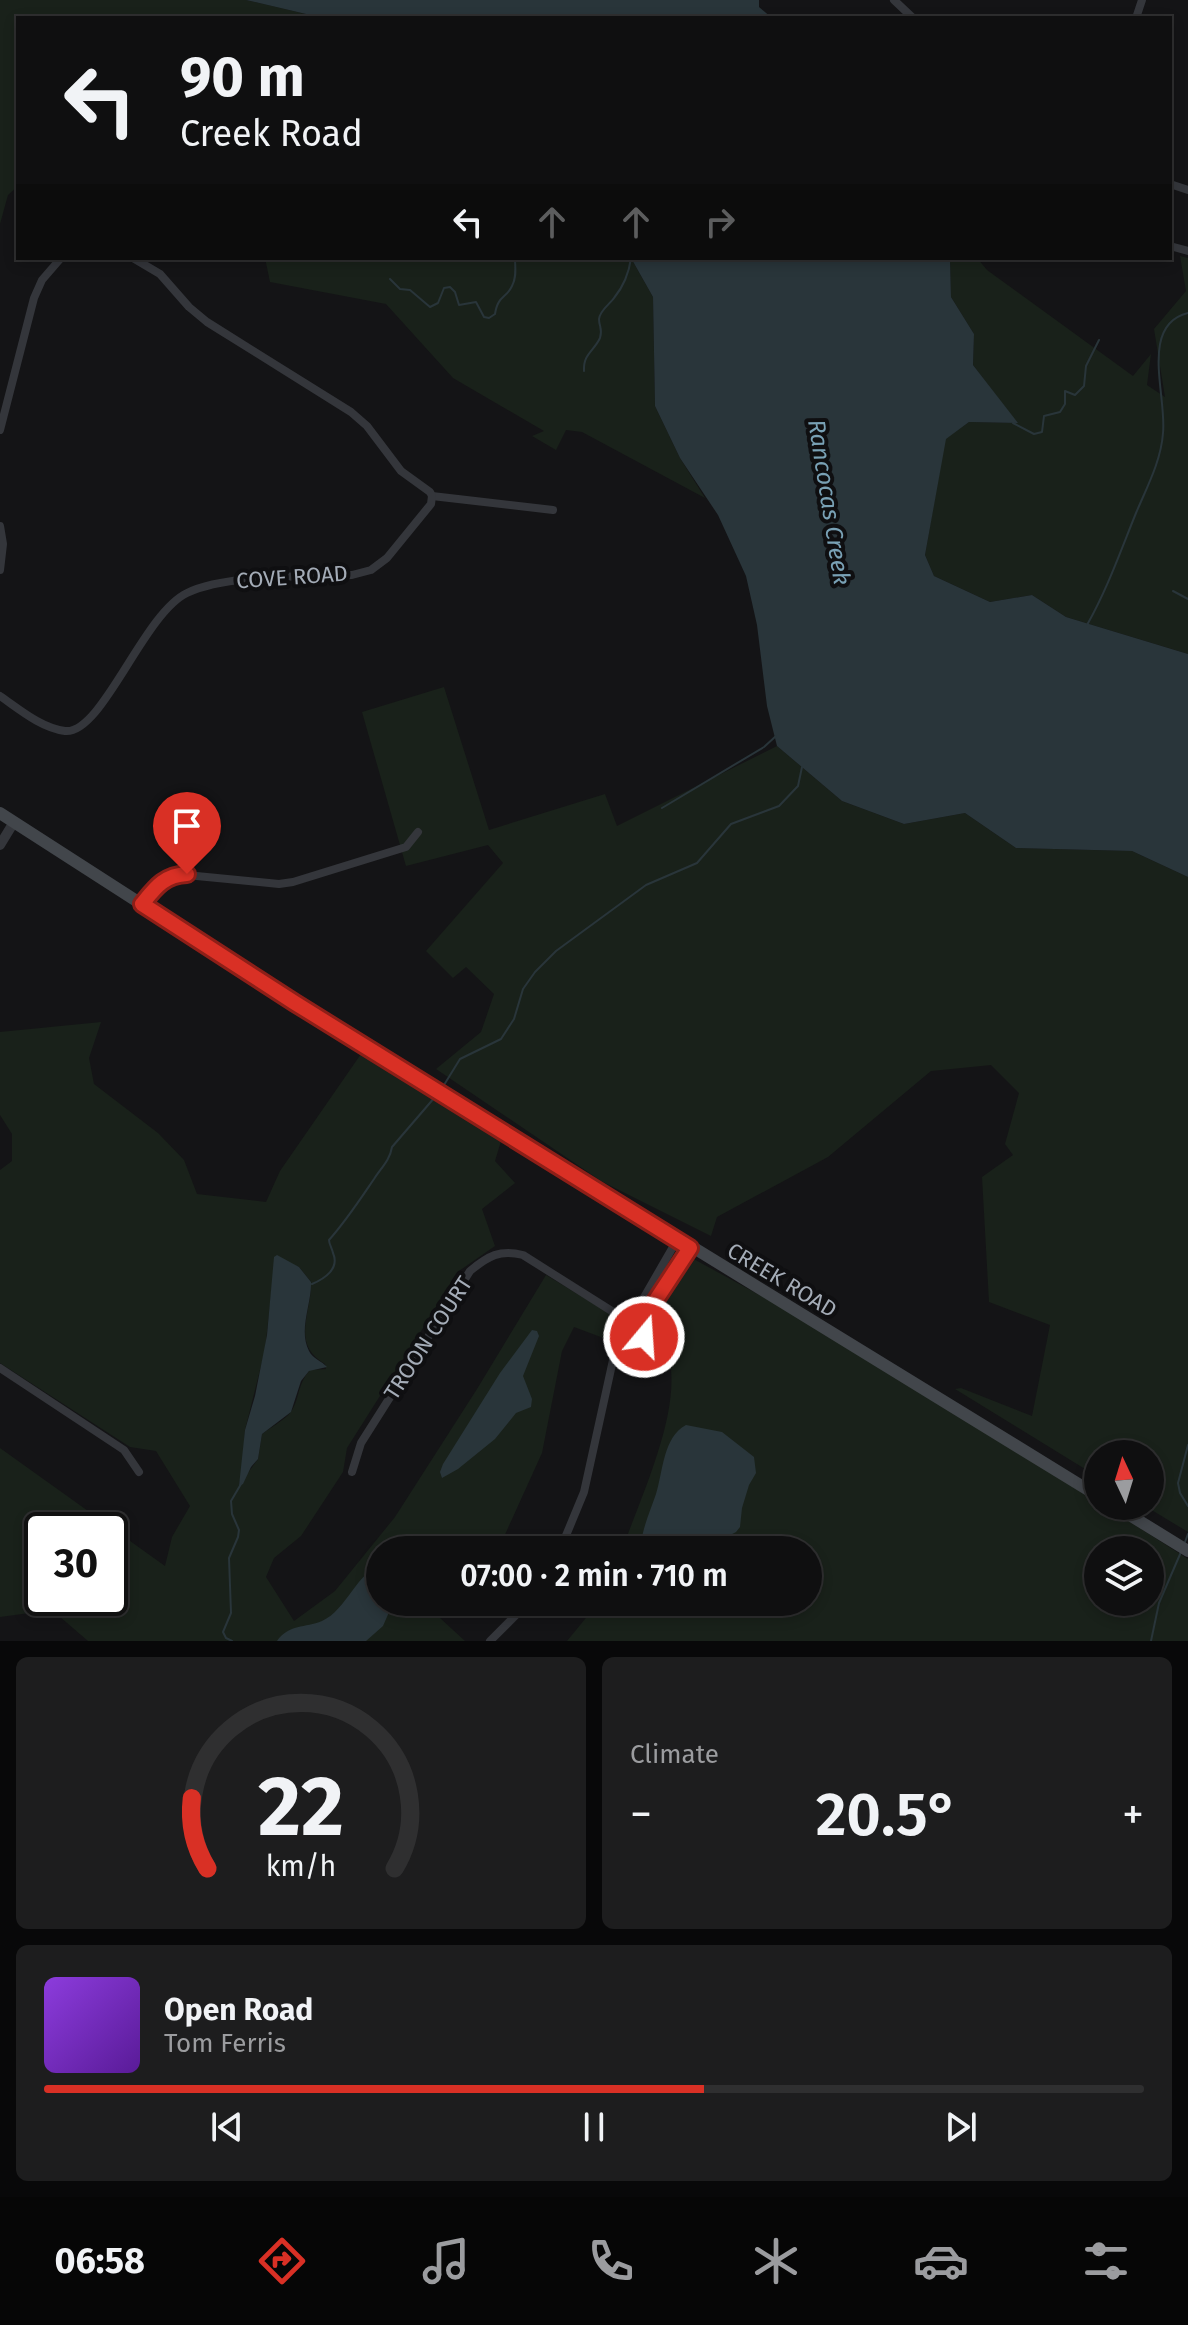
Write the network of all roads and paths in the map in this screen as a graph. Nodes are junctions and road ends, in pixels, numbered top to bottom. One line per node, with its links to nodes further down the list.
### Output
1 (894, 0): 2 (street)
2 (911, 16)
3 (59, 260): 5 (street)
4 (136, 260): 6 (street)
5 (0, 430)
6 (432, 496): 7 (street); 10 (street, COVE ROAD)
7 (553, 510)
8 (0, 526): 9 (street)
9 (0, 570)
10 (0, 696)
11 (0, 813): 12 (main road, CREEK ROAD)
12 (14, 822): 14 (street); 15 (main road, CREEK ROAD)
13 (418, 832): 15 (street)
14 (0, 845)
15 (142, 904): 16 (main road, CREEK ROAD)
16 (677, 1240): 17 (main road, CREEK ROAD); 18 (street)
17 (690, 1248): 19 (street); 25 (main road, CREEK ROAD)
18 (639, 1306): 19 (street); 20 (street)
19 (648, 1312): 21 (street)
20 (618, 1315): 21 (street); 24 (street, TROON COURT)
21 (624, 1337): 27 (street)
22 (0, 1368): 23 (street)
23 (139, 1472)
24 (352, 1472)
25 (1084, 1487)
26 (1138, 1520): 28 (main road)
27 (566, 1536)
28 (1185, 1549)
29 (515, 1616): 30 (street)
30 (490, 1641)

